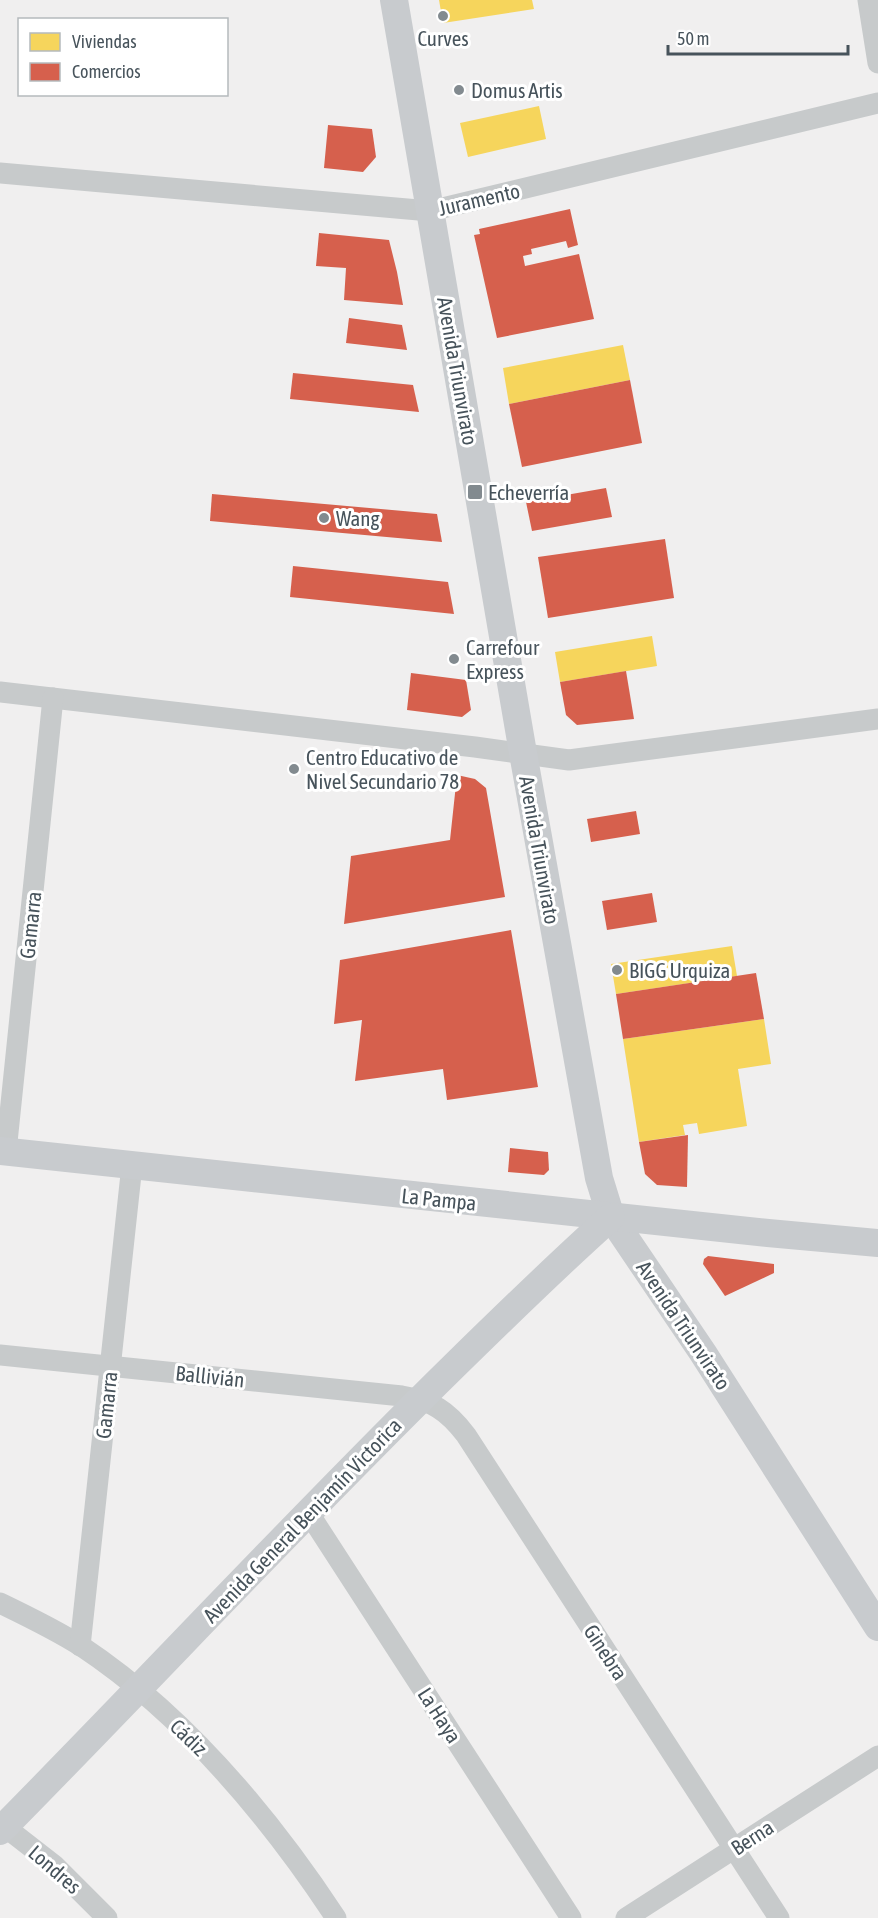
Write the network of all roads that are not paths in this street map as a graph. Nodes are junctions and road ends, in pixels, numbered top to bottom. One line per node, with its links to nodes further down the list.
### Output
1 (394, 0): 6 (street, Avenida Triunvirato)
2 (868, 0): 3 (street)
3 (878, 63)
4 (878, 103): 6 (street, Juramento)
5 (0, 173): 6 (street, Juramento)
6 (430, 211): 10 (street, Avenida Triunvirato)
7 (0, 692): 8 (street)
8 (53, 698): 10 (street); 11 (street, Gamarra)
9 (878, 719): 10 (street)
10 (523, 753): 13 (street, Avenida Triunvirato)
11 (3, 1151): 12 (street, La Pampa)
12 (132, 1165): 13 (street, La Pampa); 16 (street, Gamarra)
13 (611, 1217): 14 (street, La Pampa); 17 (street, Avenida General Benjamín Victorica); 20 (street, Avenida Triunvirato)
14 (878, 1243)
15 (0, 1355): 16 (street, Ballivián)
16 (110, 1365): 17 (street, Ballivián); 21 (street, Gamarra)
17 (420, 1399): 18 (street, Avenida General Benjamín Victorica); 25 (street, Ginebra)
18 (308, 1512): 22 (street, Avenida General Benjamín Victorica); 28 (street, La Haya)
19 (0, 1603): 21 (street, Cádiz)
20 (878, 1627)
21 (80, 1646): 22 (street, Cádiz)
22 (139, 1690): 24 (street, Avenida General Benjamín Victorica); 27 (street, Cádiz)
23 (878, 1756): 25 (street, Berna)
24 (2, 1827): 26 (street, Londres)
25 (734, 1848): 29 (street, Berna); 30 (street, Ginebra)
26 (107, 1918)
27 (336, 1918)
28 (571, 1918)
29 (626, 1918)
30 (779, 1918)

